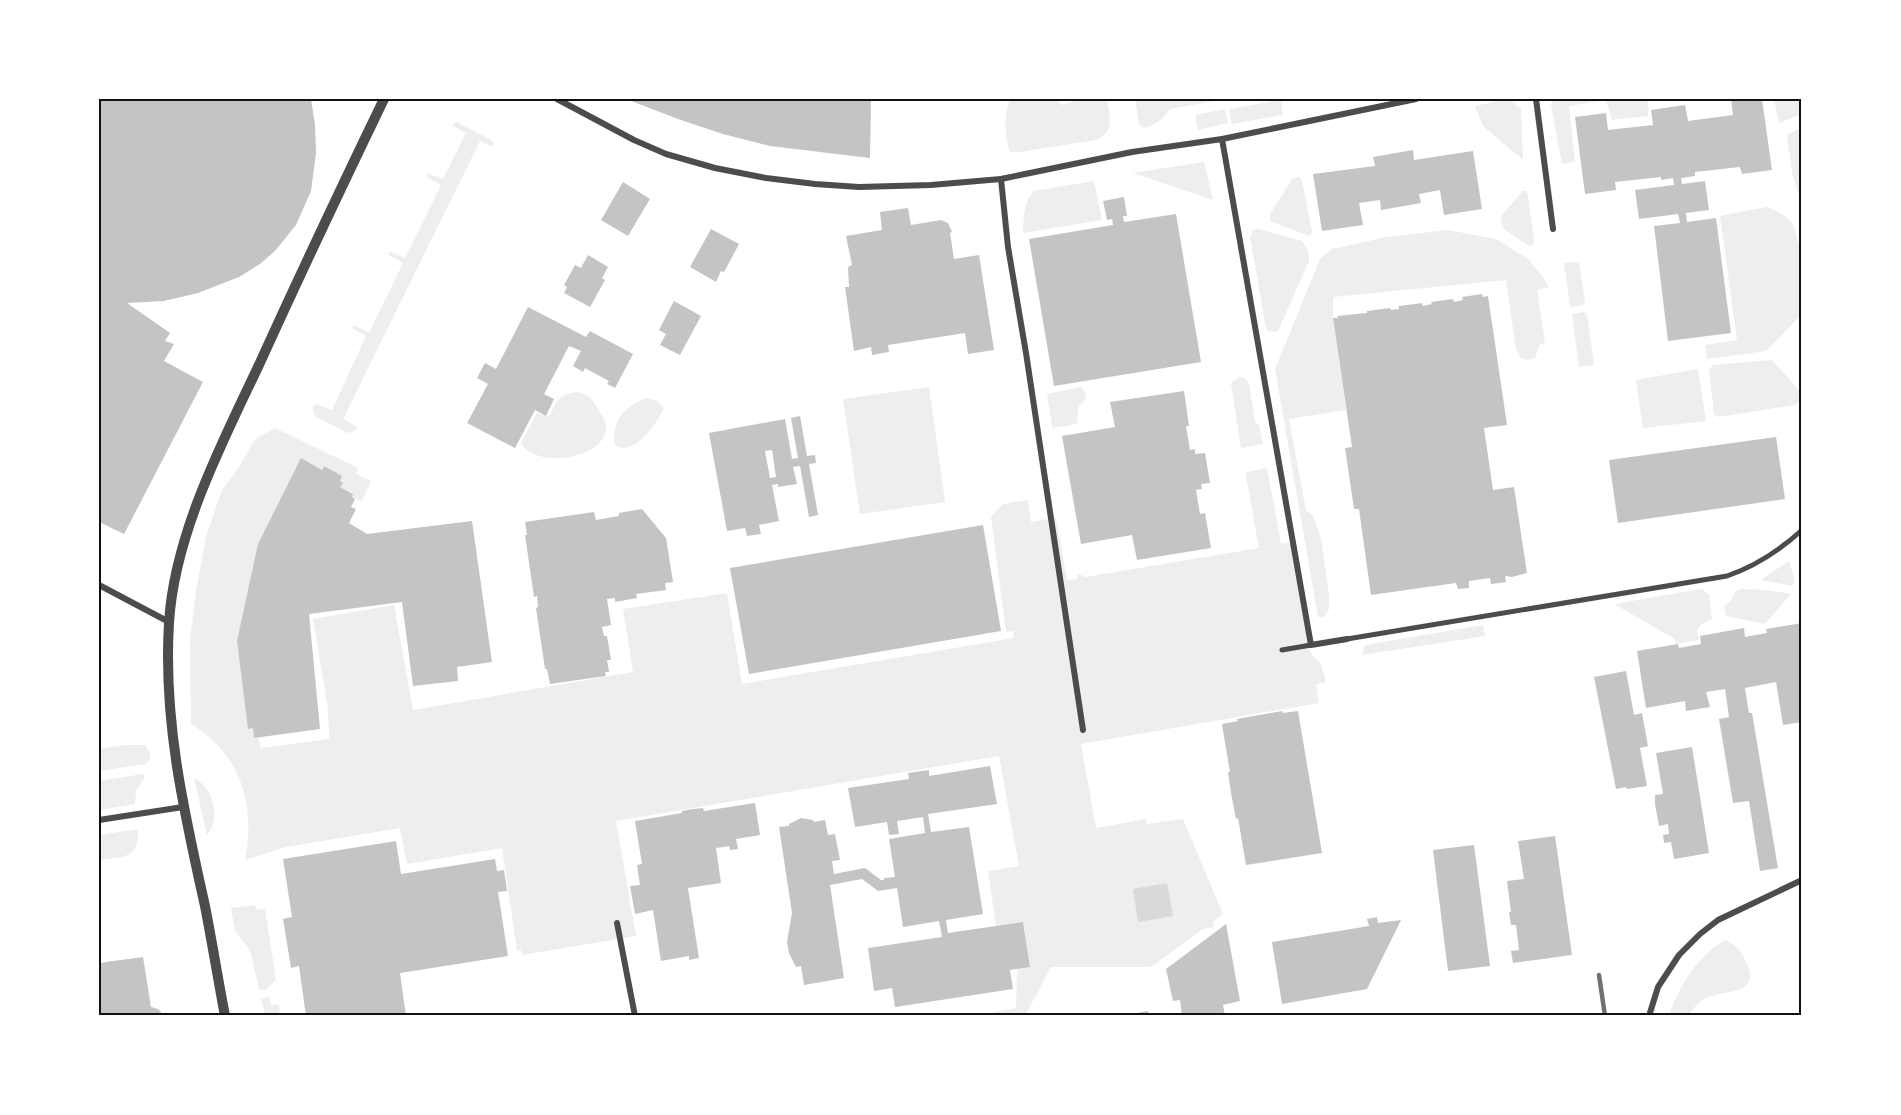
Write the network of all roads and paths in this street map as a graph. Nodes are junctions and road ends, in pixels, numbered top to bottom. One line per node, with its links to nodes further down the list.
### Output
1 (384, 99): 10 (street)
2 (556, 99): 6 (street)
3 (1416, 99): 5 (street)
4 (1536, 99): 7 (street)
5 (1222, 139): 6 (street); 12 (street)
6 (1001, 179): 14 (street)
7 (1553, 229)
8 (1802, 530): 11 (street)
9 (99, 585): 10 (street)
10 (169, 622): 15 (street)
11 (1347, 639): 12 (street)
12 (1311, 645): 13 (street)
13 (1282, 650)
14 (1083, 730)
15 (183, 807): 16 (street); 19 (street)
16 (99, 820)
17 (1802, 880): 21 (street)
18 (617, 923): 20 (street)
19 (225, 1016)
20 (635, 1016)
21 (1649, 1016)

